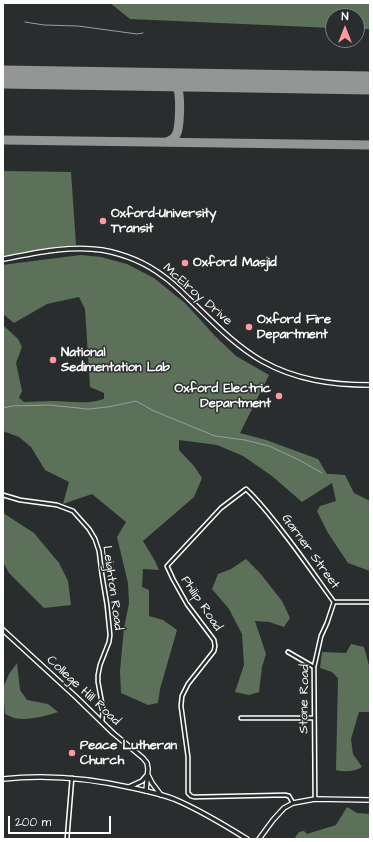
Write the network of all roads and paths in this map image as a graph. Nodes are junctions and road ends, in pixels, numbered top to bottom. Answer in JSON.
{"nodes":[{"id":1,"x":3,"y":259,"type":"edge"},
{"id":2,"x":370,"y":384,"type":"edge"},
{"id":3,"x":246,"y":489,"type":"joint"},
{"id":4,"x":3,"y":495,"type":"edge"},
{"id":5,"x":334,"y":602,"type":"junction"},
{"id":6,"x":370,"y":602,"type":"edge"},
{"id":7,"x":3,"y":630,"type":"edge"},
{"id":8,"x":288,"y":652,"type":"dead end"},
{"id":9,"x":314,"y":666,"type":"junction"},
{"id":10,"x":241,"y":718,"type":"dead end"},
{"id":11,"x":314,"y":718,"type":"junction"},
{"id":12,"x":102,"y":722,"type":"junction"},
{"id":13,"x":148,"y":774,"type":"junction"},
{"id":14,"x":72,"y":777,"type":"junction"},
{"id":15,"x":3,"y":779,"type":"edge"},
{"id":16,"x":129,"y":787,"type":"junction"},
{"id":17,"x":146,"y":790,"type":"junction"},
{"id":18,"x":161,"y":795,"type":"junction"},
{"id":19,"x":315,"y":799,"type":"junction"},
{"id":20,"x":370,"y":800,"type":"edge"},
{"id":21,"x":293,"y":803,"type":"junction"},
{"id":22,"x":67,"y":839,"type":"edge"},
{"id":23,"x":247,"y":839,"type":"edge"},
{"id":24,"x":259,"y":839,"type":"edge"}],
"edges":[{"from":1,"to":2,"type":"street","name":"McElroy Drive"},
{"from":3,"to":5,"type":"street","name":"Garner Street"},
{"from":3,"to":21,"type":"street","name":"Philip Road"},
{"from":4,"to":12,"type":"street","name":"Leighton Road"},
{"from":5,"to":6,"type":"street","name":"Garner Street"},
{"from":5,"to":9,"type":"street","name":"Stone Road"},
{"from":7,"to":12,"type":"street","name":"College Hill Road"},
{"from":8,"to":9,"type":"street"},
{"from":9,"to":11,"type":"street","name":"Stone Road"},
{"from":10,"to":11,"type":"street"},
{"from":11,"to":19,"type":"street","name":"Stone Road"},
{"from":12,"to":13,"type":"street","name":"College Hill Road"},
{"from":13,"to":16,"type":"street"},
{"from":13,"to":17,"type":"street","name":"College Hill Road"},
{"from":13,"to":18,"type":"street"},
{"from":14,"to":15,"type":"street"},
{"from":14,"to":16,"type":"street"},
{"from":14,"to":22,"type":"street"},
{"from":16,"to":17,"type":"street"},
{"from":17,"to":18,"type":"street"},
{"from":18,"to":23,"type":"street"},
{"from":19,"to":20,"type":"street"},
{"from":19,"to":21,"type":"street"},
{"from":21,"to":24,"type":"street"}]}
